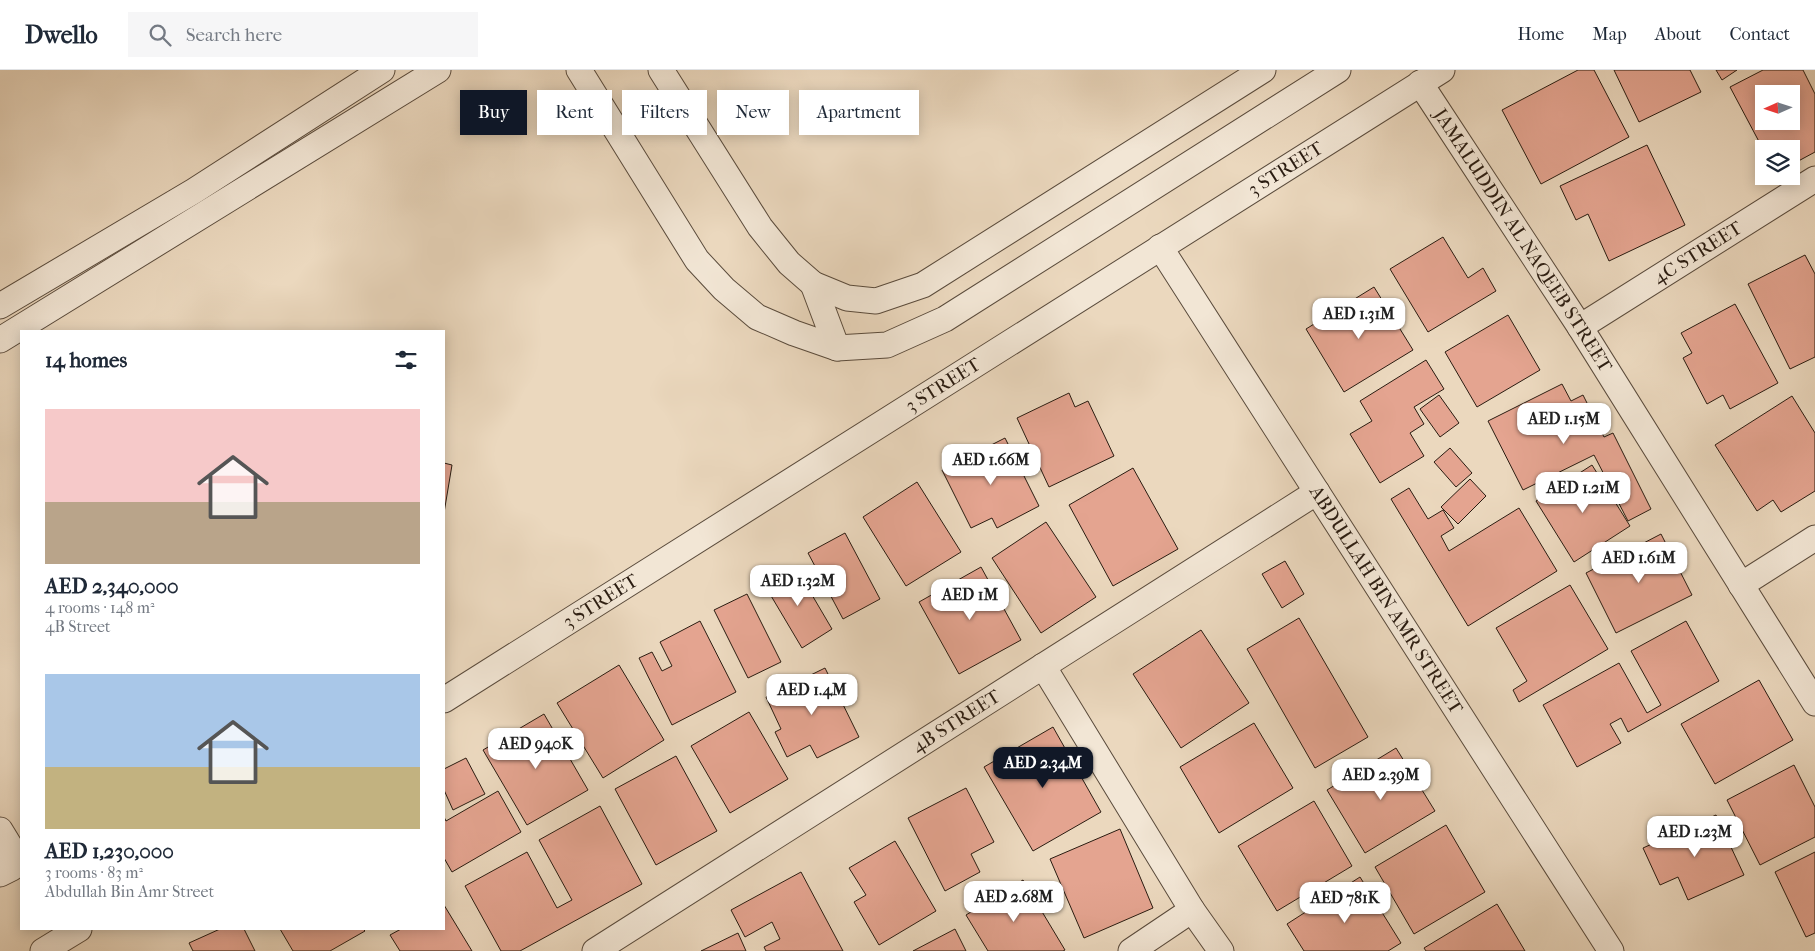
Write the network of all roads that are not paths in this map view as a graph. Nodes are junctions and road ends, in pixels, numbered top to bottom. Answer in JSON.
{"nodes":[{"id":1,"x":382,"y":70,"type":"edge"},
{"id":2,"x":438,"y":70,"type":"edge"},
{"id":3,"x":579,"y":70,"type":"edge"},
{"id":4,"x":662,"y":70,"type":"edge"},
{"id":5,"x":1262,"y":70,"type":"edge"},
{"id":6,"x":1338,"y":70,"type":"edge"},
{"id":7,"x":1442,"y":70,"type":"edge"},
{"id":8,"x":1420,"y":83,"type":"junction"},
{"id":9,"x":1815,"y":179,"type":"edge"},
{"id":10,"x":1160,"y":247,"type":"junction"},
{"id":11,"x":813,"y":284,"type":"junction"},
{"id":12,"x":0,"y":306,"type":"edge"},
{"id":13,"x":1580,"y":327,"type":"junction"},
{"id":14,"x":0,"y":340,"type":"edge"},
{"id":15,"x":837,"y":348,"type":"junction"},
{"id":16,"x":1317,"y":492,"type":"junction"},
{"id":17,"x":1815,"y":538,"type":"edge"},
{"id":18,"x":1741,"y":585,"type":"junction"},
{"id":19,"x":1043,"y":666,"type":"junction"},
{"id":20,"x":445,"y":699,"type":"edge"},
{"id":21,"x":1815,"y":703,"type":"edge"},
{"id":22,"x":0,"y":830,"type":"edge"},
{"id":23,"x":0,"y":874,"type":"edge"},
{"id":24,"x":1192,"y":910,"type":"junction"},
{"id":25,"x":77,"y":930,"type":"edge"},
{"id":26,"x":43,"y":951,"type":"edge"},
{"id":27,"x":595,"y":951,"type":"edge"},
{"id":28,"x":1131,"y":951,"type":"edge"},
{"id":29,"x":1221,"y":951,"type":"edge"},
{"id":30,"x":1611,"y":951,"type":"edge"}],
"edges":[{"from":1,"to":12,"type":"street"},
{"from":2,"to":14,"type":"street"},
{"from":3,"to":15,"type":"street"},
{"from":4,"to":11,"type":"street"},
{"from":5,"to":11,"type":"street"},
{"from":6,"to":15,"type":"street"},
{"from":7,"to":8,"type":"street","name":"3 STREET"},
{"from":8,"to":10,"type":"street","name":"3 STREET"},
{"from":8,"to":13,"type":"street","name":"JAMALUDDIN AL NAQEEB STREET"},
{"from":9,"to":13,"type":"street","name":"4C STREET"},
{"from":10,"to":16,"type":"street","name":"ABDULLAH BIN AMR STREET"},
{"from":10,"to":20,"type":"street","name":"3 STREET"},
{"from":11,"to":15,"type":"street"},
{"from":13,"to":18,"type":"street","name":"JAMALUDDIN AL NAQEEB STREET"},
{"from":16,"to":19,"type":"street","name":"4B STREET"},
{"from":16,"to":30,"type":"street","name":"ABDULLAH BIN AMR STREET"},
{"from":17,"to":18,"type":"street"},
{"from":18,"to":21,"type":"street","name":"JAMALUDDIN AL NAQEEB STREET"},
{"from":19,"to":24,"type":"street"},
{"from":19,"to":27,"type":"street","name":"4B STREET"},
{"from":22,"to":23,"type":"street"},
{"from":24,"to":28,"type":"street"},
{"from":24,"to":29,"type":"street"},
{"from":25,"to":26,"type":"street"}]}
